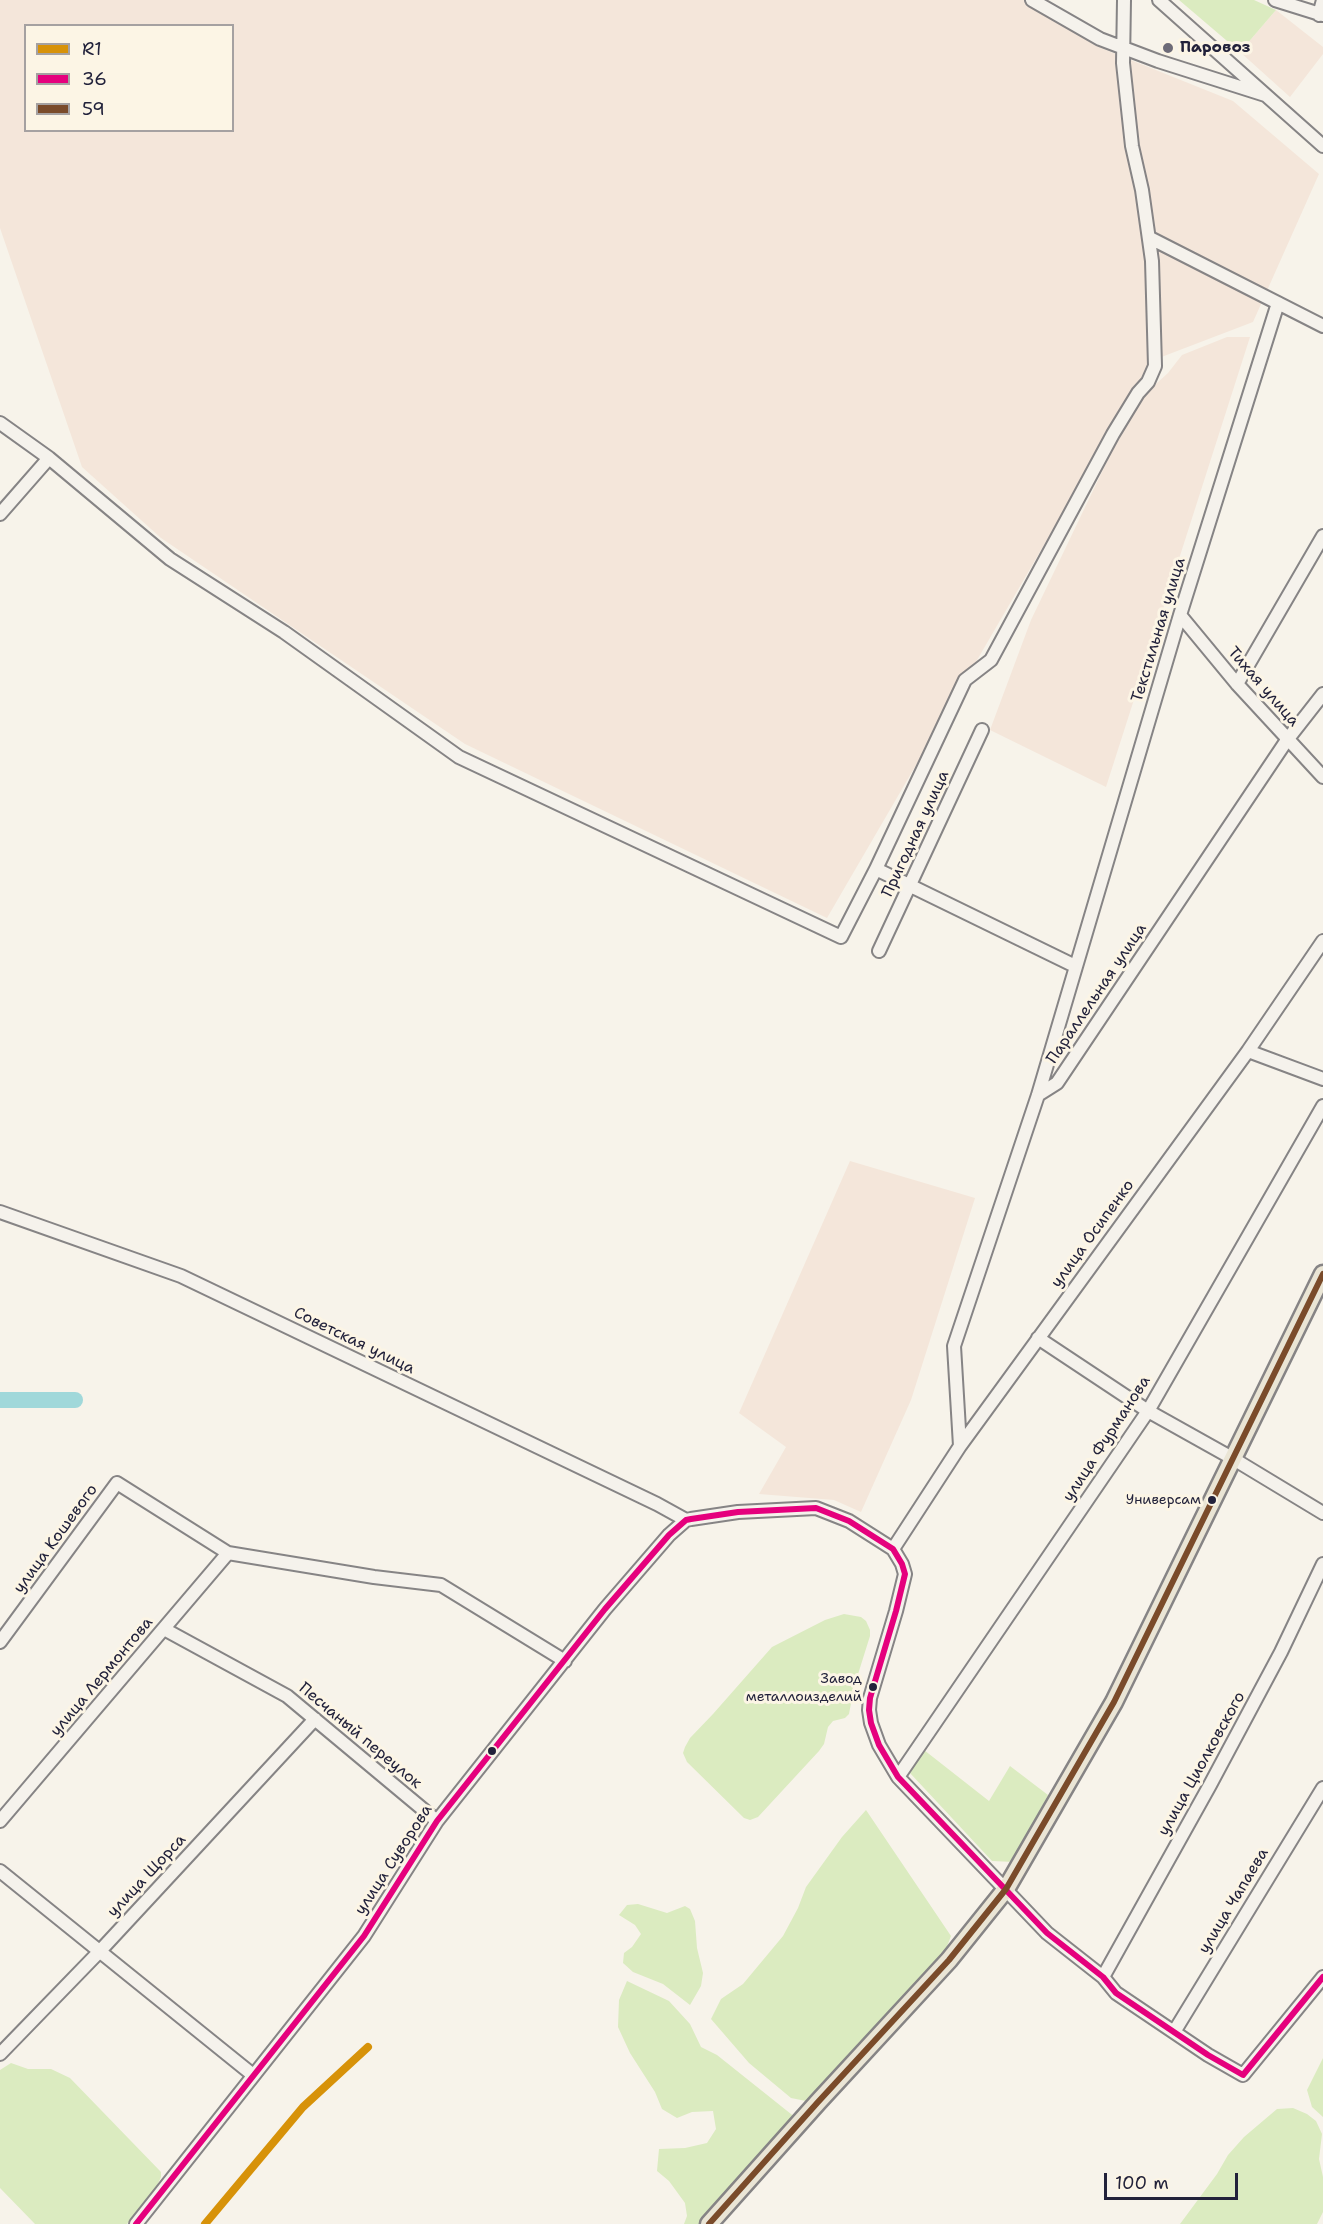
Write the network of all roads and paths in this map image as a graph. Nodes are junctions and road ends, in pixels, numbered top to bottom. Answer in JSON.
{"nodes":[{"id":1,"x":1032,"y":0,"type":"edge"},
{"id":2,"x":1124,"y":0,"type":"edge"},
{"id":3,"x":1159,"y":0,"type":"edge"},
{"id":4,"x":1275,"y":0,"type":"edge"},
{"id":5,"x":1323,"y":0,"type":"edge"},
{"id":6,"x":1321,"y":15,"type":"edge"},
{"id":7,"x":1122,"y":48,"type":"junction"},
{"id":8,"x":1265,"y":95,"type":"junction"},
{"id":9,"x":1323,"y":146,"type":"edge"},
{"id":10,"x":1150,"y":238,"type":"junction"},
{"id":11,"x":1278,"y":303,"type":"junction"},
{"id":12,"x":1323,"y":326,"type":"edge"},
{"id":13,"x":0,"y":423,"type":"edge"},
{"id":14,"x":49,"y":459,"type":"junction"},
{"id":15,"x":0,"y":514,"type":"edge"},
{"id":16,"x":1323,"y":536,"type":"edge"},
{"id":17,"x":1180,"y":615,"type":"junction"},
{"id":18,"x":1237,"y":684,"type":"junction"},
{"id":19,"x":1323,"y":693,"type":"edge"},
{"id":20,"x":982,"y":730,"type":"dead end"},
{"id":21,"x":1287,"y":740,"type":"junction"},
{"id":22,"x":1323,"y":777,"type":"edge"},
{"id":23,"x":876,"y":869,"type":"junction"},
{"id":24,"x":910,"y":887,"type":"junction"},
{"id":25,"x":1323,"y":940,"type":"edge"},
{"id":26,"x":879,"y":951,"type":"dead end"},
{"id":27,"x":1075,"y":966,"type":"junction"},
{"id":28,"x":1248,"y":1051,"type":"junction"},
{"id":29,"x":1323,"y":1079,"type":"edge"},
{"id":30,"x":1038,"y":1095,"type":"junction"},
{"id":31,"x":1323,"y":1106,"type":"edge"},
{"id":32,"x":0,"y":1212,"type":"edge"},
{"id":33,"x":1323,"y":1274,"type":"edge"},
{"id":34,"x":1038,"y":1338,"type":"junction"},
{"id":35,"x":1148,"y":1411,"type":"junction"},
{"id":36,"x":960,"y":1446,"type":"junction"},
{"id":37,"x":1232,"y":1458,"type":"junction"},
{"id":38,"x":1323,"y":1513,"type":"edge"},
{"id":39,"x":686,"y":1520,"type":"junction"},
{"id":40,"x":893,"y":1550,"type":"junction"},
{"id":41,"x":228,"y":1553,"type":"junction"},
{"id":42,"x":1323,"y":1564,"type":"edge"},
{"id":43,"x":164,"y":1629,"type":"junction"},
{"id":44,"x":0,"y":1642,"type":"edge"},
{"id":45,"x":565,"y":1661,"type":"junction"},
{"id":46,"x":315,"y":1719,"type":"junction"},
{"id":47,"x":898,"y":1777,"type":"junction"},
{"id":48,"x":1323,"y":1788,"type":"edge"},
{"id":49,"x":0,"y":1821,"type":"edge"},
{"id":50,"x":437,"y":1821,"type":"junction"},
{"id":51,"x":0,"y":1871,"type":"edge"},
{"id":52,"x":1006,"y":1889,"type":"junction"},
{"id":53,"x":99,"y":1952,"type":"junction"},
{"id":54,"x":1103,"y":1977,"type":"junction"},
{"id":55,"x":1323,"y":1977,"type":"edge"},
{"id":56,"x":1174,"y":2032,"type":"junction"},
{"id":57,"x":0,"y":2054,"type":"edge"},
{"id":58,"x":254,"y":2075,"type":"junction"},
{"id":59,"x":136,"y":2224,"type":"edge"},
{"id":60,"x":709,"y":2224,"type":"edge"}],
"edges":[{"from":1,"to":7,"type":"street"},
{"from":2,"to":7,"type":"street"},
{"from":3,"to":8,"type":"street"},
{"from":4,"to":6,"type":"street"},
{"from":5,"to":6,"type":"street"},
{"from":7,"to":8,"type":"street"},
{"from":7,"to":10,"type":"street"},
{"from":8,"to":9,"type":"street"},
{"from":10,"to":11,"type":"street"},
{"from":10,"to":23,"type":"street"},
{"from":11,"to":12,"type":"street"},
{"from":11,"to":17,"type":"street","name":"Текстильная улица"},
{"from":13,"to":14,"type":"street"},
{"from":14,"to":15,"type":"street"},
{"from":14,"to":23,"type":"street"},
{"from":16,"to":18,"type":"street"},
{"from":17,"to":18,"type":"street","name":"Тихая улица"},
{"from":17,"to":27,"type":"street","name":"Текстильная улица"},
{"from":18,"to":21,"type":"street","name":"Тихая улица"},
{"from":19,"to":21,"type":"street","name":"Параллельная улица"},
{"from":20,"to":24,"type":"street","name":"Пригодная улица"},
{"from":21,"to":22,"type":"street","name":"Тихая улица"},
{"from":21,"to":30,"type":"street","name":"Параллельная улица"},
{"from":23,"to":24,"type":"street"},
{"from":24,"to":26,"type":"street","name":"Пригодная улица"},
{"from":24,"to":27,"type":"street"},
{"from":25,"to":28,"type":"street","name":"улица Осипенко"},
{"from":27,"to":30,"type":"street","name":"Текстильная улица"},
{"from":28,"to":29,"type":"street"},
{"from":28,"to":34,"type":"street","name":"улица Осипенко"},
{"from":30,"to":36,"type":"street"},
{"from":31,"to":35,"type":"street","name":"улица Фурманова"},
{"from":32,"to":39,"type":"street","name":"Советская улица"},
{"from":33,"to":37,"type":"main road"},
{"from":34,"to":35,"type":"street"},
{"from":34,"to":36,"type":"street","name":"улица Осипенко"},
{"from":35,"to":37,"type":"street"},
{"from":35,"to":47,"type":"street","name":"улица Фурманова"},
{"from":36,"to":40,"type":"street","name":"улица Осипенко"},
{"from":37,"to":38,"type":"street"},
{"from":37,"to":52,"type":"main road"},
{"from":39,"to":40,"type":"street"},
{"from":39,"to":45,"type":"street","name":"улица Суворова"},
{"from":40,"to":47,"type":"street"},
{"from":41,"to":43,"type":"street","name":"улица Лермонтова"},
{"from":41,"to":44,"type":"street","name":"улица Кошевого"},
{"from":41,"to":45,"type":"street"},
{"from":42,"to":54,"type":"street","name":"улица Циолковского"},
{"from":43,"to":46,"type":"street","name":"Песчаный переулок"},
{"from":43,"to":49,"type":"street","name":"улица Лермонтова"},
{"from":45,"to":50,"type":"street","name":"улица Суворова"},
{"from":46,"to":50,"type":"street","name":"Песчаный переулок"},
{"from":46,"to":53,"type":"street","name":"улица Щорса"},
{"from":47,"to":52,"type":"street"},
{"from":48,"to":56,"type":"street","name":"улица Чапаева"},
{"from":50,"to":58,"type":"street","name":"улица Суворова"},
{"from":51,"to":53,"type":"street"},
{"from":52,"to":54,"type":"street"},
{"from":52,"to":60,"type":"main road"},
{"from":53,"to":57,"type":"street","name":"улица Щорса"},
{"from":53,"to":58,"type":"street"},
{"from":54,"to":56,"type":"street"},
{"from":55,"to":56,"type":"street"},
{"from":58,"to":59,"type":"street","name":"улица Суворова"}]}
